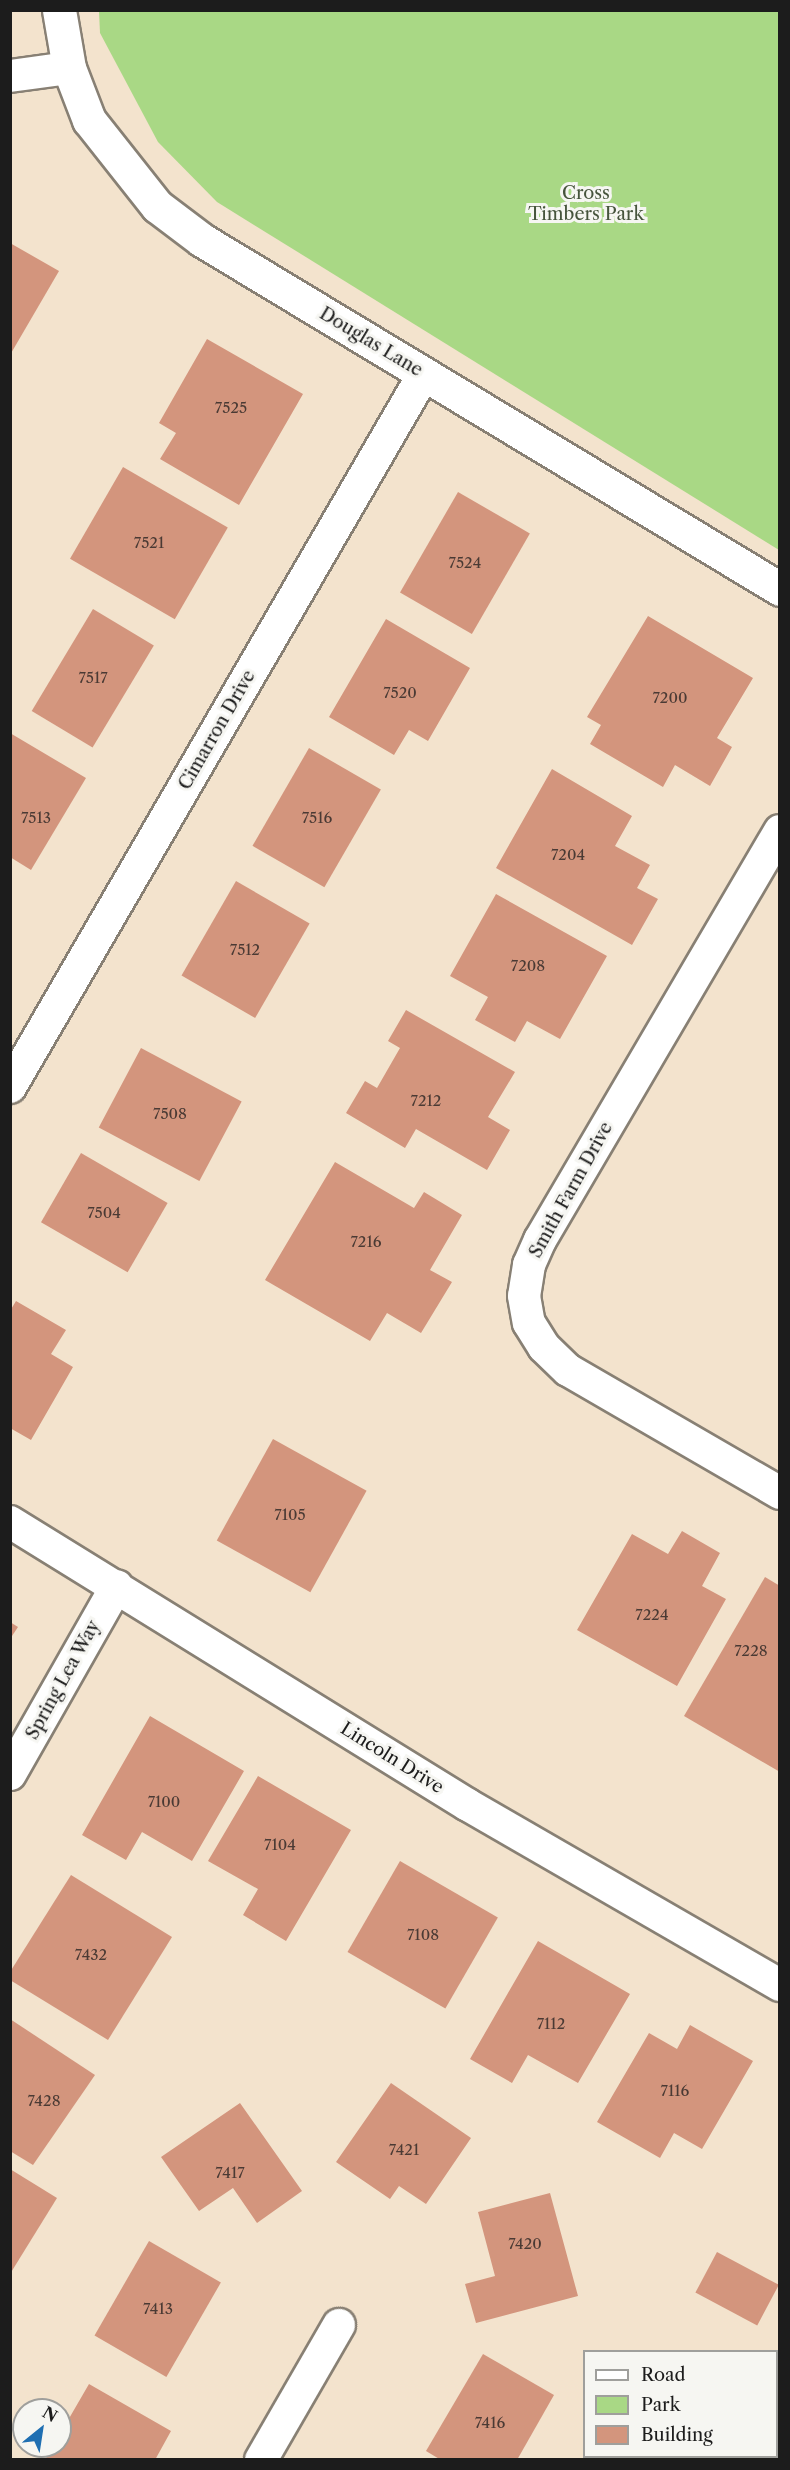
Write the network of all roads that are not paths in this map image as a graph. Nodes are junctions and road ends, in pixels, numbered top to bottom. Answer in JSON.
{"nodes":[{"id":1,"x":59,"y":10,"type":"edge"},
{"id":2,"x":69,"y":68,"type":"junction"},
{"id":3,"x":10,"y":75,"type":"edge"},
{"id":4,"x":424,"y":374,"type":"junction"},
{"id":5,"x":780,"y":589,"type":"edge"},
{"id":6,"x":780,"y":831,"type":"edge"},
{"id":7,"x":10,"y":1087,"type":"edge"},
{"id":8,"x":780,"y":1493,"type":"edge"},
{"id":9,"x":10,"y":1522,"type":"edge"},
{"id":10,"x":117,"y":1586,"type":"junction"},
{"id":11,"x":10,"y":1773,"type":"edge"},
{"id":12,"x":780,"y":1985,"type":"edge"},
{"id":13,"x":339,"y":2325,"type":"dead end"},
{"id":14,"x":261,"y":2460,"type":"edge"}],
"edges":[{"from":1,"to":2,"type":"street","name":"Douglas Lane"},
{"from":2,"to":3,"type":"street"},
{"from":2,"to":4,"type":"street","name":"Douglas Lane"},
{"from":4,"to":5,"type":"street","name":"Douglas Lane"},
{"from":4,"to":7,"type":"street","name":"Cimarron Drive"},
{"from":6,"to":8,"type":"street","name":"Smith Farm Drive"},
{"from":9,"to":10,"type":"street","name":"Lincoln Drive"},
{"from":10,"to":11,"type":"street","name":"Spring Lea Way"},
{"from":10,"to":12,"type":"street","name":"Lincoln Drive"},
{"from":13,"to":14,"type":"street"}]}
